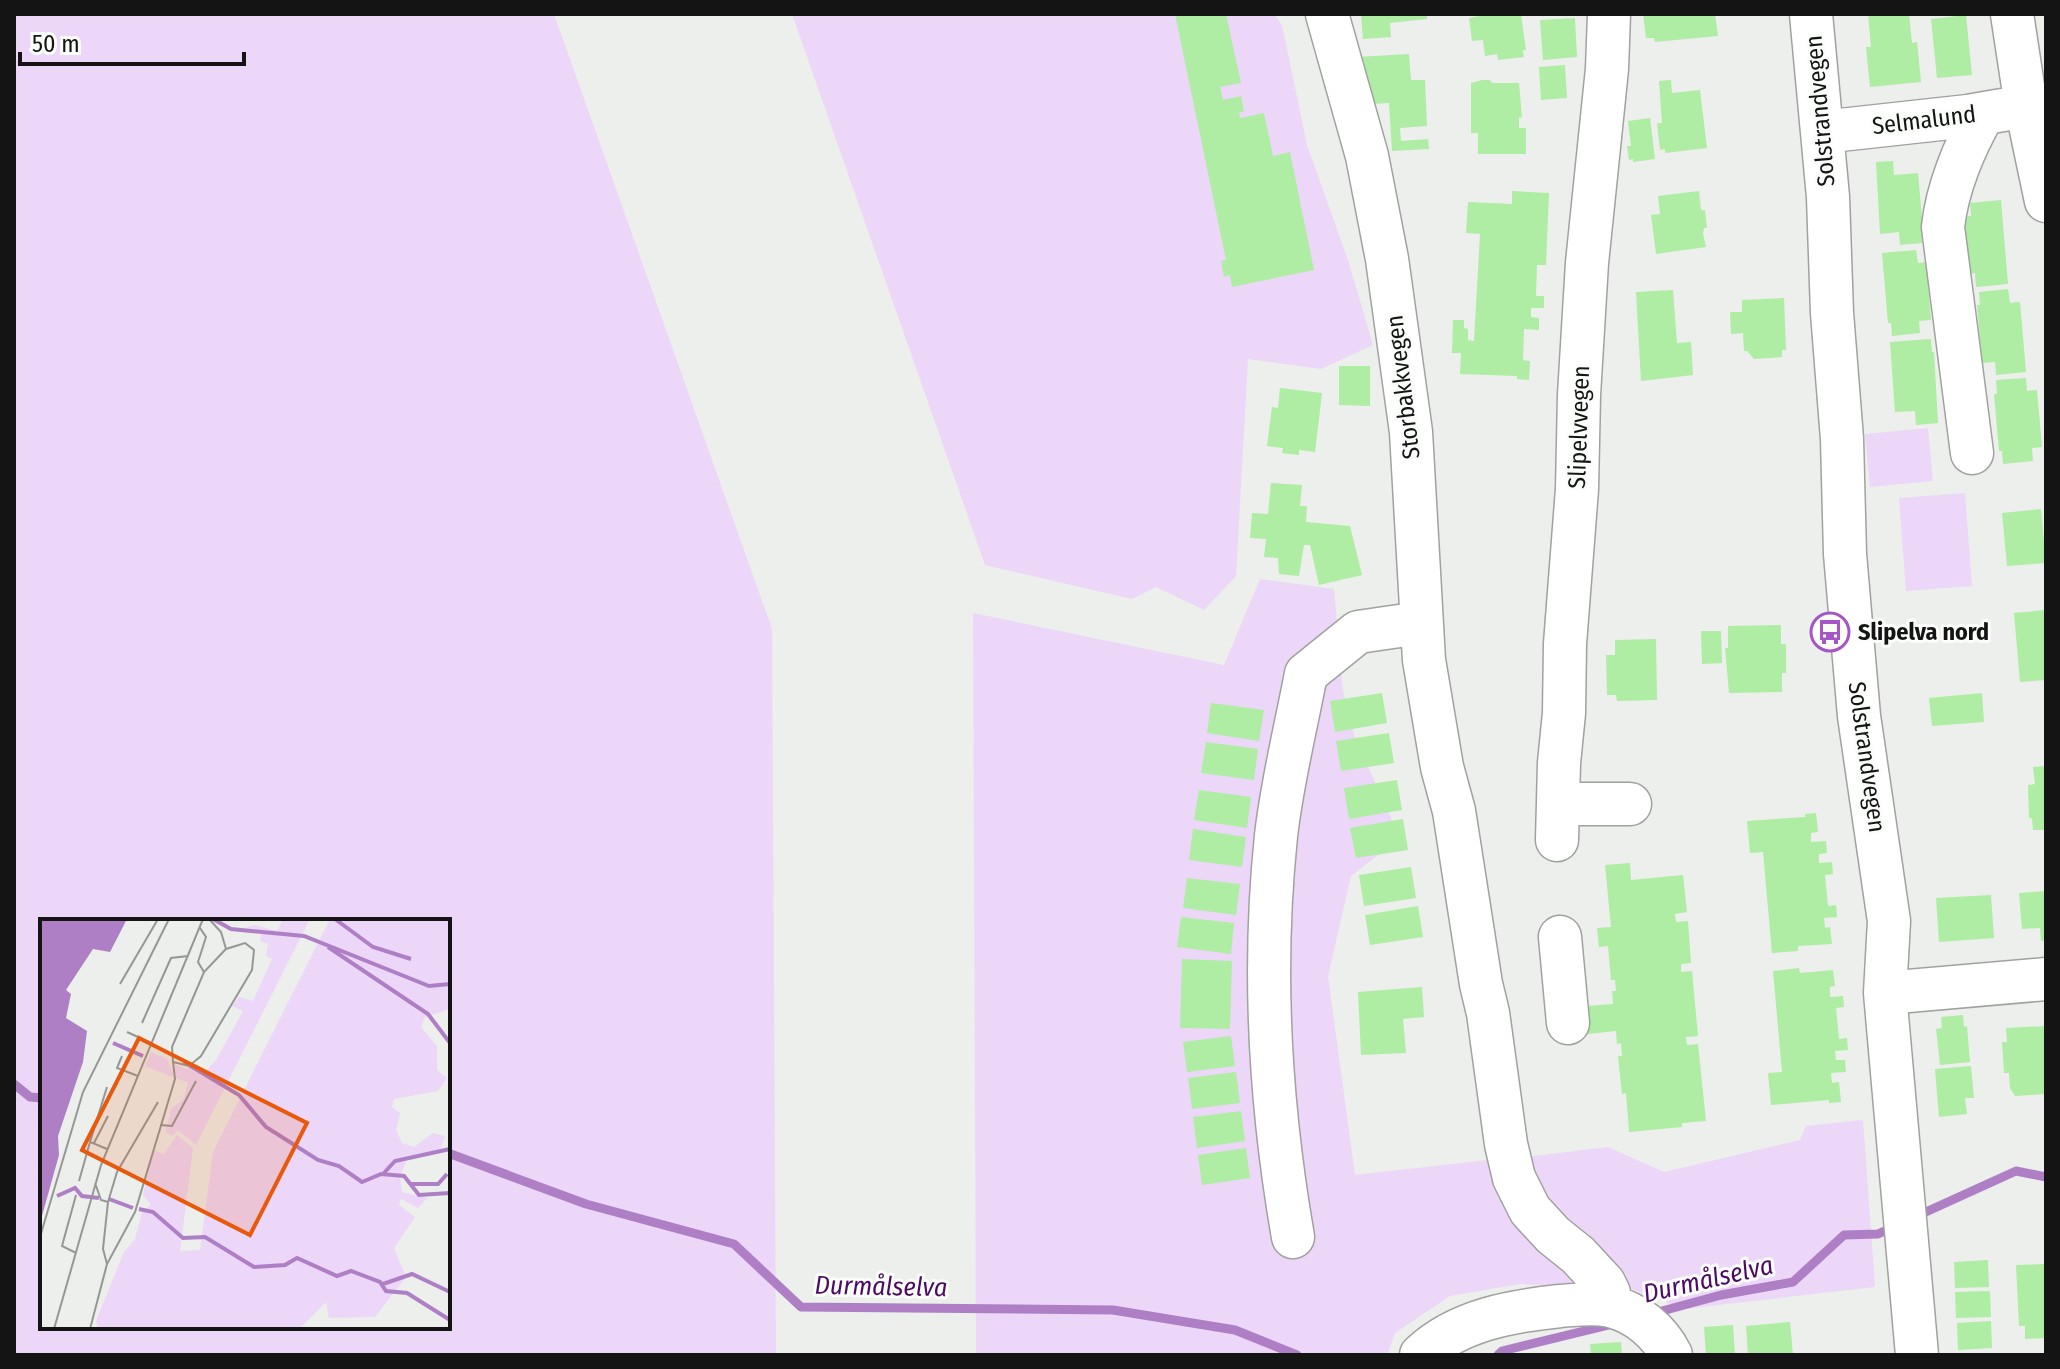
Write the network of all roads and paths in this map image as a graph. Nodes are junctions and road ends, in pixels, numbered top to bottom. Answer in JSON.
{"nodes":[{"id":1,"x":1327,"y":14,"type":"edge"},
{"id":2,"x":1609,"y":14,"type":"edge"},
{"id":3,"x":1811,"y":14,"type":"edge"},
{"id":4,"x":2012,"y":14,"type":"edge"},
{"id":5,"x":2026,"y":106,"type":"junction"},
{"id":6,"x":1984,"y":113,"type":"junction"},
{"id":7,"x":1822,"y":132,"type":"junction"},
{"id":8,"x":2046,"y":201,"type":"edge"},
{"id":9,"x":1972,"y":453,"type":"dead end"},
{"id":10,"x":1420,"y":623,"type":"junction"},
{"id":11,"x":1630,"y":804,"type":"dead end"},
{"id":12,"x":1560,"y":937,"type":"dead end"},
{"id":13,"x":2046,"y":979,"type":"edge"},
{"id":14,"x":1885,"y":993,"type":"junction"},
{"id":15,"x":1568,"y":1023,"type":"dead end"},
{"id":16,"x":1293,"y":1237,"type":"dead end"},
{"id":17,"x":1608,"y":1305,"type":"junction"},
{"id":18,"x":1421,"y":1355,"type":"edge"},
{"id":19,"x":1671,"y":1355,"type":"edge"},
{"id":20,"x":1917,"y":1355,"type":"edge"}],
"edges":[{"from":1,"to":10,"type":"street","name":"Storbakkvegen"},
{"from":2,"to":11,"type":"street","name":"Slipelvvegen"},
{"from":3,"to":7,"type":"street","name":"Solstrandvegen"},
{"from":4,"to":5,"type":"street"},
{"from":5,"to":6,"type":"street","name":"Selmalund"},
{"from":5,"to":8,"type":"street"},
{"from":6,"to":7,"type":"street","name":"Selmalund"},
{"from":6,"to":9,"type":"street"},
{"from":7,"to":14,"type":"street","name":"Solstrandvegen"},
{"from":10,"to":16,"type":"street"},
{"from":10,"to":17,"type":"street","name":"Storbakkvegen"},
{"from":12,"to":15,"type":"street"},
{"from":13,"to":14,"type":"street"},
{"from":14,"to":20,"type":"street","name":"Solstrandvegen"},
{"from":17,"to":18,"type":"street"},
{"from":17,"to":19,"type":"street"}]}
